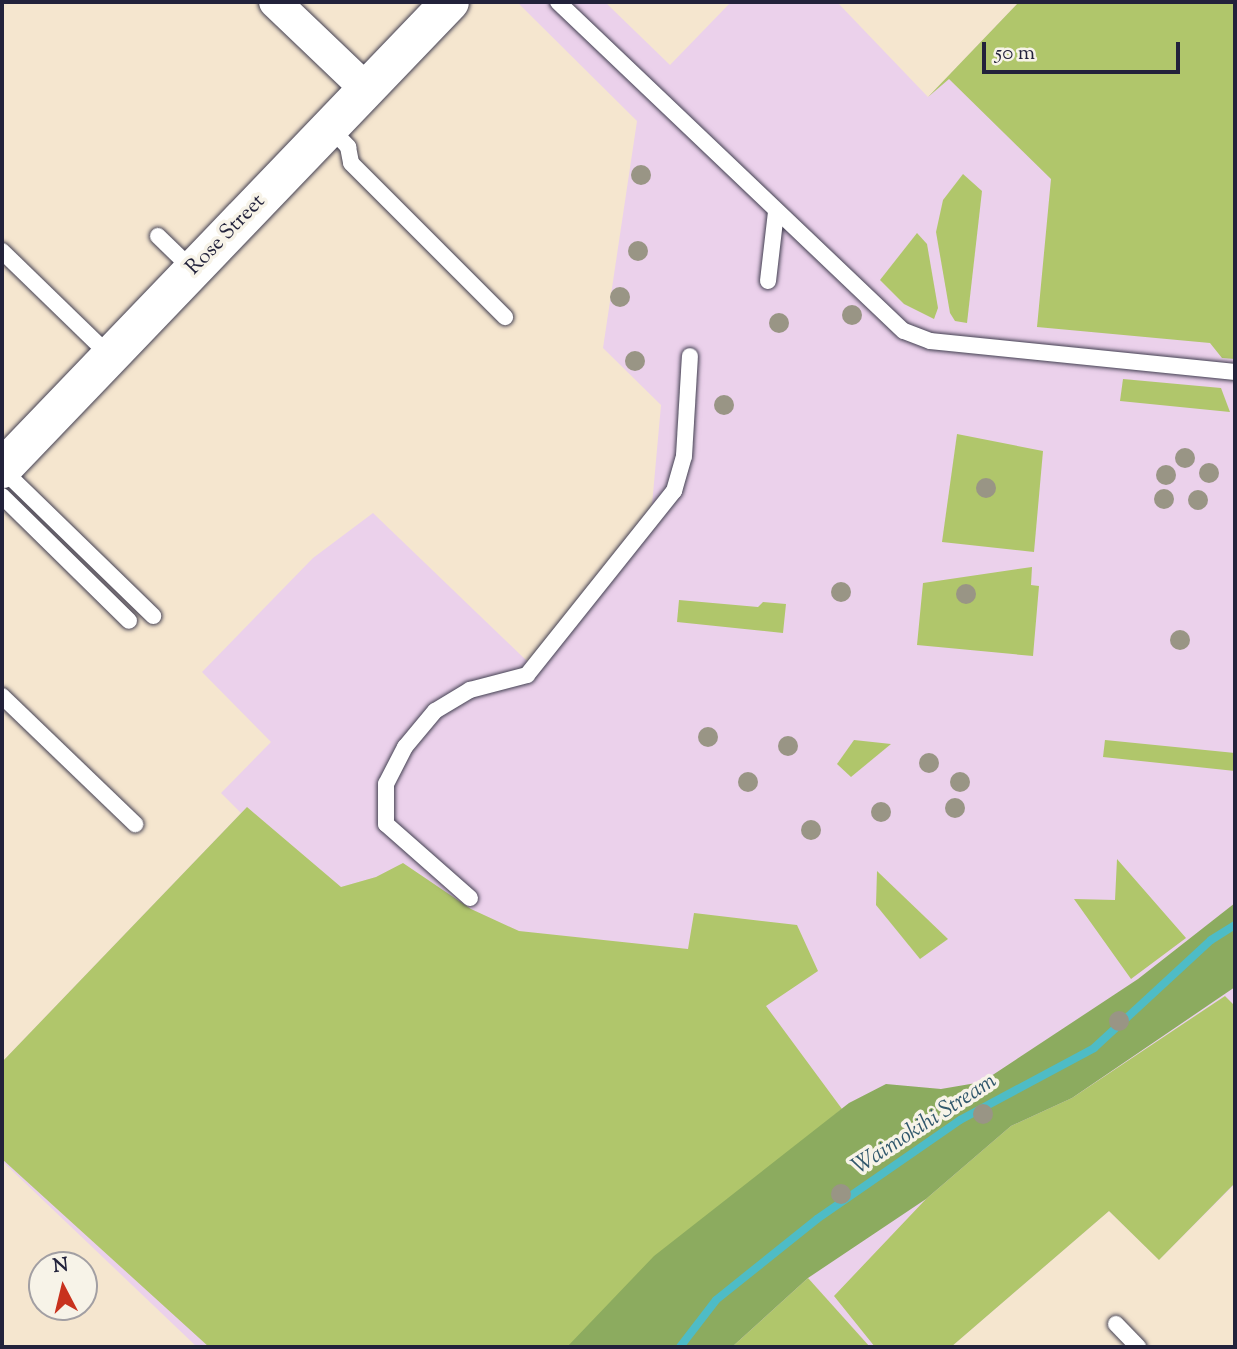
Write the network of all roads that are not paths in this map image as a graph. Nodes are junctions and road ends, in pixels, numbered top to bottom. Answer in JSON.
{"nodes":[{"id":1,"x":275,"y":2,"type":"edge"},
{"id":2,"x":450,"y":2,"type":"edge"},
{"id":3,"x":558,"y":2,"type":"edge"},
{"id":4,"x":366,"y":89,"type":"junction"},
{"id":5,"x":329,"y":127,"type":"junction"},
{"id":6,"x":776,"y":212,"type":"junction"},
{"id":7,"x":158,"y":236,"type":"dead end"},
{"id":8,"x":2,"y":251,"type":"edge"},
{"id":9,"x":193,"y":270,"type":"junction"},
{"id":10,"x":768,"y":281,"type":"dead end"},
{"id":11,"x":505,"y":317,"type":"dead end"},
{"id":12,"x":110,"y":356,"type":"junction"},
{"id":13,"x":690,"y":356,"type":"dead end"},
{"id":14,"x":1235,"y":372,"type":"edge"},
{"id":15,"x":2,"y":469,"type":"edge"},
{"id":16,"x":2,"y":496,"type":"edge"},
{"id":17,"x":152,"y":615,"type":"dead end"},
{"id":18,"x":129,"y":621,"type":"dead end"},
{"id":19,"x":2,"y":696,"type":"edge"},
{"id":20,"x":135,"y":824,"type":"dead end"},
{"id":21,"x":470,"y":898,"type":"dead end"},
{"id":22,"x":1116,"y":1324,"type":"dead end"},
{"id":23,"x":1138,"y":1347,"type":"edge"}],
"edges":[{"from":1,"to":4,"type":"street"},
{"from":2,"to":4,"type":"street","name":"Rose Street"},
{"from":3,"to":6,"type":"lane"},
{"from":4,"to":5,"type":"street","name":"Rose Street"},
{"from":5,"to":9,"type":"street","name":"Rose Street"},
{"from":5,"to":11,"type":"lane"},
{"from":6,"to":10,"type":"lane"},
{"from":6,"to":14,"type":"lane"},
{"from":7,"to":9,"type":"lane"},
{"from":8,"to":12,"type":"lane"},
{"from":9,"to":12,"type":"street","name":"Rose Street"},
{"from":12,"to":15,"type":"street","name":"Rose Street"},
{"from":13,"to":21,"type":"lane"},
{"from":15,"to":17,"type":"lane"},
{"from":16,"to":18,"type":"lane"},
{"from":19,"to":20,"type":"lane"},
{"from":22,"to":23,"type":"lane"}]}
